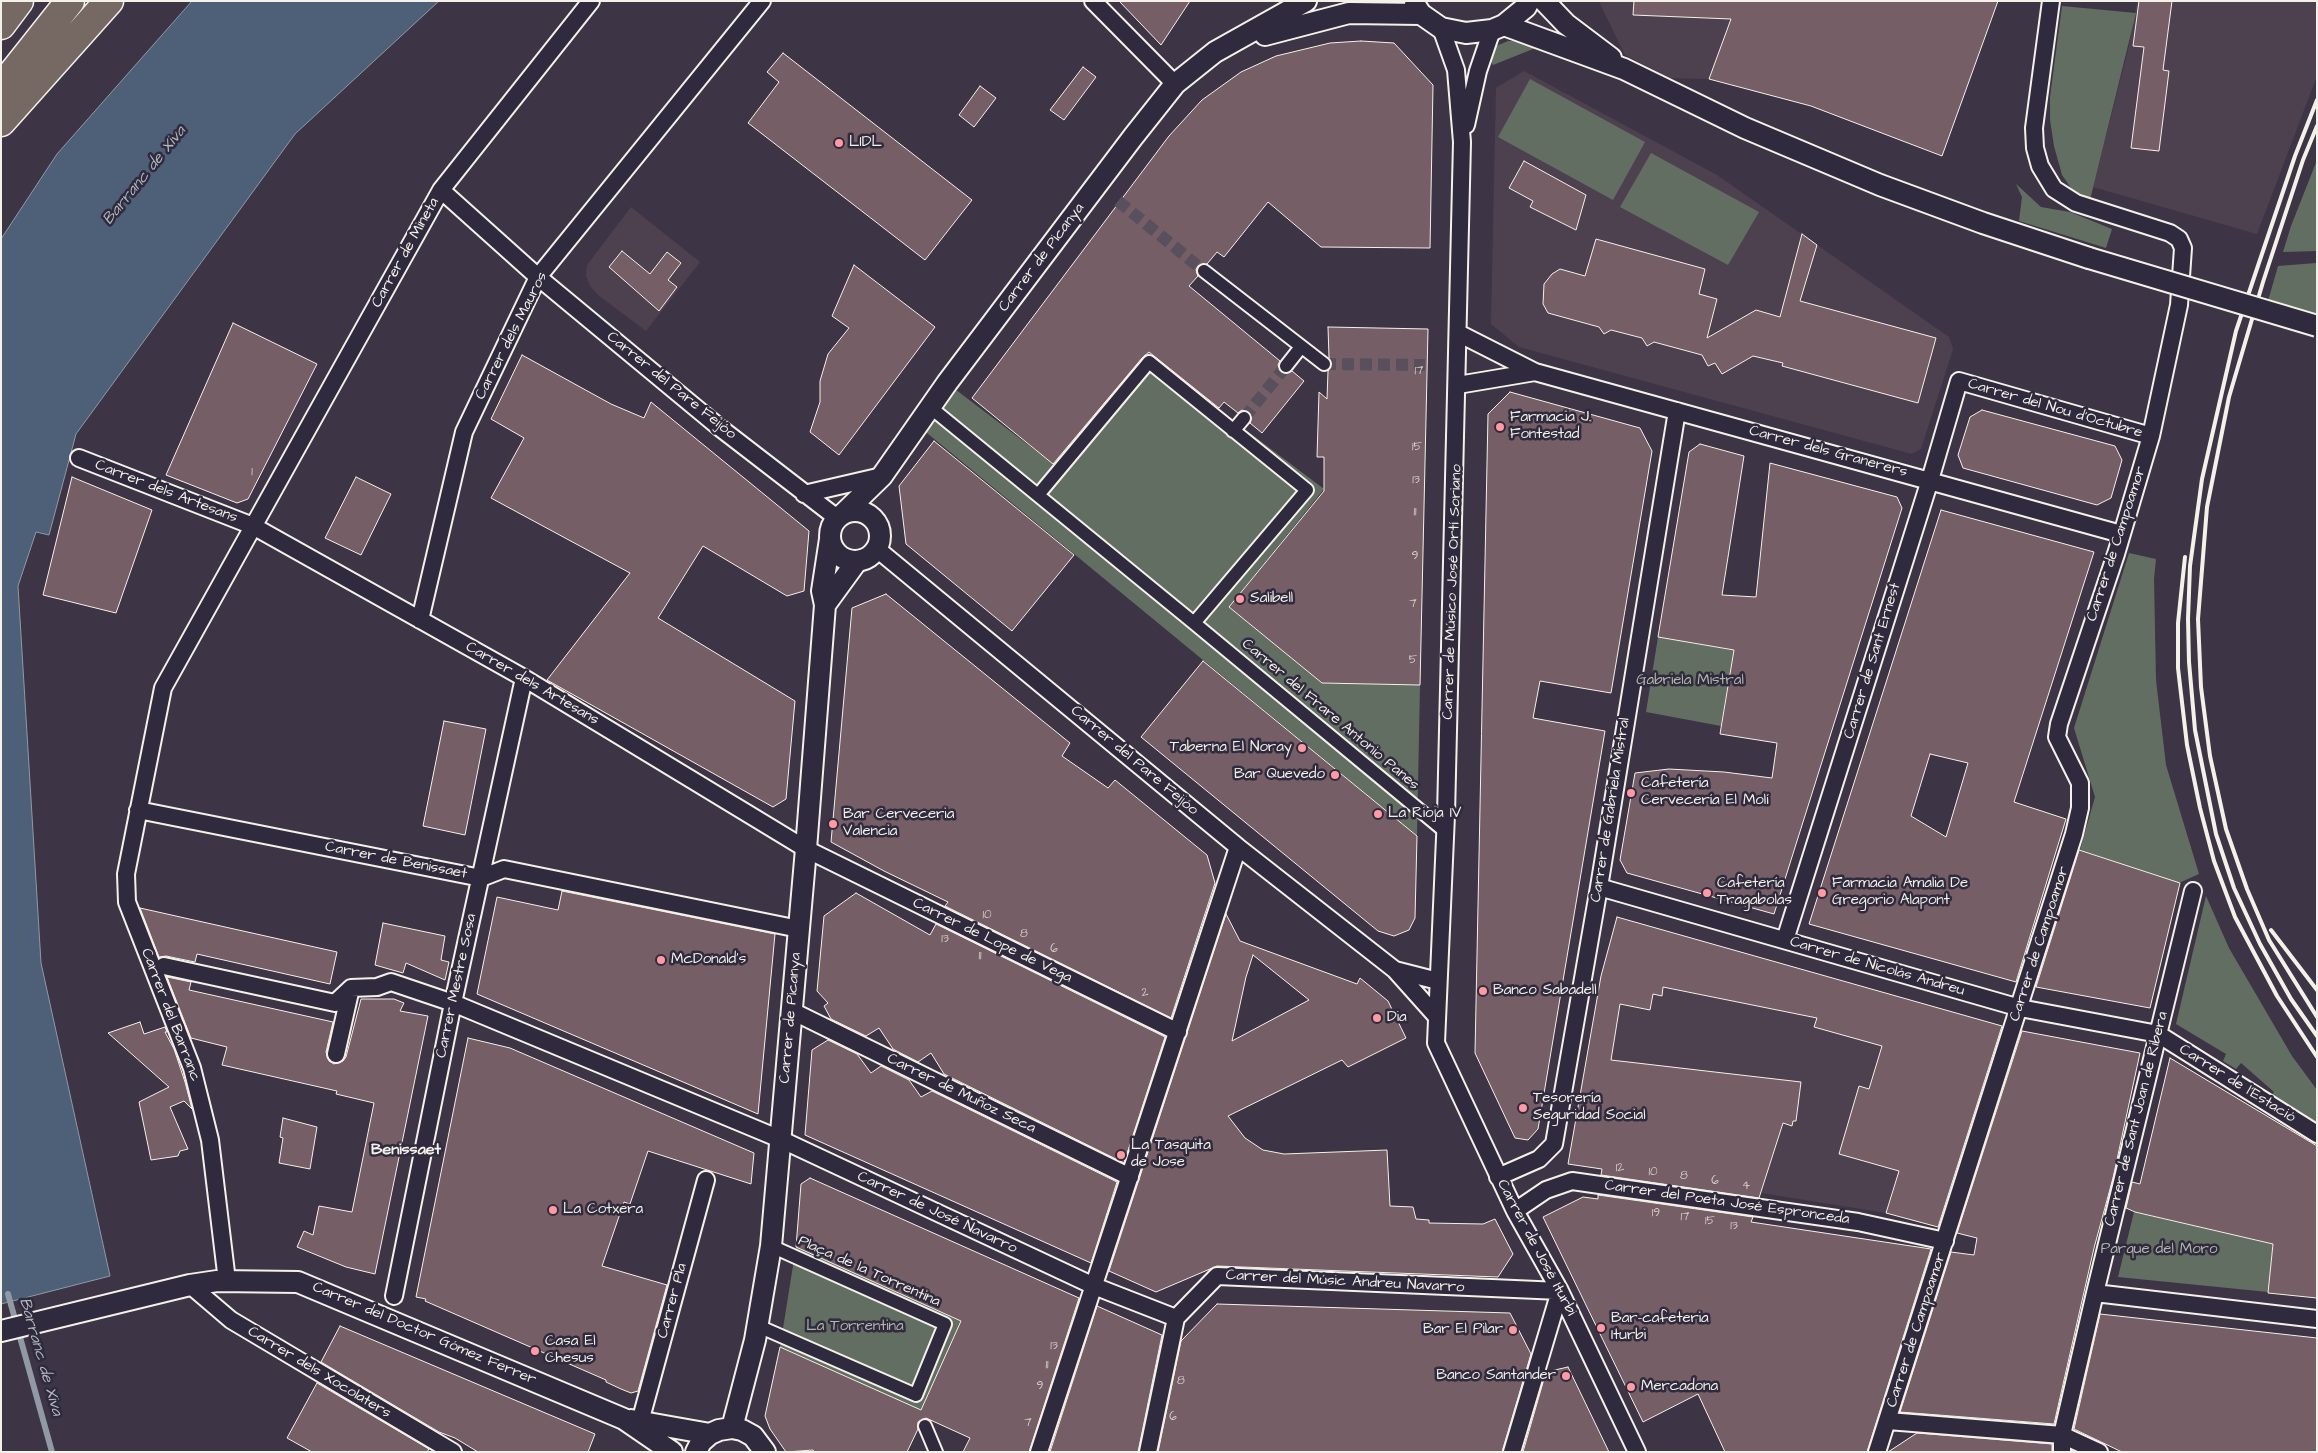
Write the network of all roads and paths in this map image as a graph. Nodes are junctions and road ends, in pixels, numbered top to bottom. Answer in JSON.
{"nodes":[{"id":1,"x":19,"y":1,"type":"edge"},
{"id":2,"x":70,"y":1,"type":"edge"},
{"id":3,"x":109,"y":1,"type":"edge"},
{"id":4,"x":591,"y":1,"type":"edge"},
{"id":5,"x":762,"y":1,"type":"edge"},
{"id":6,"x":1093,"y":1,"type":"edge"},
{"id":7,"x":1306,"y":1,"type":"edge"},
{"id":8,"x":1529,"y":1,"type":"edge"},
{"id":9,"x":1544,"y":1,"type":"edge"},
{"id":10,"x":2051,"y":1,"type":"edge"},
{"id":11,"x":1417,"y":8,"type":"edge"},
{"id":12,"x":1,"y":25,"type":"edge"},
{"id":13,"x":1498,"y":27,"type":"junction"},
{"id":14,"x":1441,"y":28,"type":"junction"},
{"id":15,"x":1215,"y":52,"type":"junction"},
{"id":16,"x":1624,"y":68,"type":"junction"},
{"id":17,"x":1175,"y":84,"type":"junction"},
{"id":18,"x":1,"y":88,"type":"edge"},
{"id":19,"x":1,"y":122,"type":"edge"},
{"id":20,"x":1462,"y":142,"type":"junction"},
{"id":21,"x":441,"y":190,"type":"junction"},
{"id":22,"x":1204,"y":271,"type":"tunnel mouth"},
{"id":23,"x":538,"y":278,"type":"junction"},
{"id":24,"x":2317,"y":326,"type":"edge"},
{"id":25,"x":1458,"y":333,"type":"junction"},
{"id":26,"x":1301,"y":347,"type":"junction"},
{"id":27,"x":1324,"y":364,"type":"tunnel mouth"},
{"id":28,"x":1286,"y":366,"type":"tunnel mouth"},
{"id":29,"x":1534,"y":372,"type":"junction"},
{"id":30,"x":1959,"y":381,"type":"joint"},
{"id":31,"x":1458,"y":385,"type":"junction"},
{"id":32,"x":930,"y":408,"type":"junction"},
{"id":33,"x":1677,"y":411,"type":"junction"},
{"id":34,"x":1244,"y":418,"type":"tunnel mouth"},
{"id":35,"x":1233,"y":431,"type":"junction"},
{"id":36,"x":2151,"y":436,"type":"junction"},
{"id":37,"x":79,"y":458,"type":"dead end"},
{"id":38,"x":882,"y":476,"type":"junction"},
{"id":39,"x":1930,"y":480,"type":"junction"},
{"id":40,"x":804,"y":494,"type":"junction"},
{"id":41,"x":1038,"y":495,"type":"junction"},
{"id":42,"x":840,"y":516,"type":"junction"},
{"id":43,"x":873,"y":519,"type":"junction"},
{"id":44,"x":253,"y":526,"type":"junction"},
{"id":45,"x":2121,"y":534,"type":"junction"},
{"id":46,"x":830,"y":539,"type":"junction"},
{"id":47,"x":877,"y":549,"type":"junction"},
{"id":48,"x":857,"y":561,"type":"junction"},
{"id":49,"x":825,"y":605,"type":"junction"},
{"id":50,"x":420,"y":620,"type":"junction"},
{"id":51,"x":1194,"y":623,"type":"junction"},
{"id":52,"x":524,"y":678,"type":"junction"},
{"id":53,"x":138,"y":810,"type":"junction"},
{"id":54,"x":1446,"y":832,"type":"junction"},
{"id":55,"x":1238,"y":847,"type":"junction"},
{"id":56,"x":806,"y":849,"type":"junction"},
{"id":57,"x":481,"y":878,"type":"junction"},
{"id":58,"x":1599,"y":887,"type":"junction"},
{"id":59,"x":2193,"y":891,"type":"dead end"},
{"id":60,"x":799,"y":929,"type":"junction"},
{"id":61,"x":1785,"y":940,"type":"junction"},
{"id":62,"x":164,"y":966,"type":"dead end"},
{"id":63,"x":1395,"y":970,"type":"junction"},
{"id":64,"x":1438,"y":981,"type":"junction"},
{"id":65,"x":351,"y":988,"type":"junction"},
{"id":66,"x":454,"y":1003,"type":"junction"},
{"id":67,"x":2020,"y":1008,"type":"junction"},
{"id":68,"x":792,"y":1011,"type":"junction"},
{"id":69,"x":1437,"y":1017,"type":"junction"},
{"id":70,"x":1178,"y":1032,"type":"junction"},
{"id":71,"x":2158,"y":1034,"type":"junction"},
{"id":72,"x":1436,"y":1043,"type":"joint"},
{"id":73,"x":336,"y":1054,"type":"dead end"},
{"id":74,"x":2317,"y":1134,"type":"edge"},
{"id":75,"x":780,"y":1139,"type":"junction"},
{"id":76,"x":1130,"y":1177,"type":"junction"},
{"id":77,"x":1498,"y":1177,"type":"junction"},
{"id":78,"x":706,"y":1180,"type":"dead end"},
{"id":79,"x":1515,"y":1211,"type":"junction"},
{"id":80,"x":1945,"y":1241,"type":"junction"},
{"id":81,"x":771,"y":1246,"type":"junction"},
{"id":82,"x":222,"y":1281,"type":"junction"},
{"id":83,"x":187,"y":1286,"type":"junction"},
{"id":84,"x":1094,"y":1286,"type":"junction"},
{"id":85,"x":1560,"y":1291,"type":"junction"},
{"id":86,"x":2095,"y":1293,"type":"junction"},
{"id":87,"x":394,"y":1296,"type":"dead end"},
{"id":88,"x":1176,"y":1318,"type":"junction"},
{"id":89,"x":2317,"y":1318,"type":"edge"},
{"id":90,"x":758,"y":1326,"type":"junction"},
{"id":91,"x":1,"y":1331,"type":"edge"},
{"id":92,"x":632,"y":1420,"type":"junction"},
{"id":93,"x":1888,"y":1421,"type":"junction"},
{"id":94,"x":925,"y":1426,"type":"dead end"},
{"id":95,"x":732,"y":1428,"type":"junction"},
{"id":96,"x":710,"y":1434,"type":"junction"},
{"id":97,"x":2062,"y":1435,"type":"junction"},
{"id":98,"x":453,"y":1452,"type":"edge"},
{"id":99,"x":672,"y":1452,"type":"edge"},
{"id":100,"x":696,"y":1452,"type":"edge"},
{"id":101,"x":765,"y":1452,"type":"edge"},
{"id":102,"x":936,"y":1452,"type":"edge"},
{"id":103,"x":1039,"y":1452,"type":"edge"},
{"id":104,"x":1148,"y":1452,"type":"edge"},
{"id":105,"x":1512,"y":1452,"type":"edge"},
{"id":106,"x":1637,"y":1452,"type":"edge"},
{"id":107,"x":1877,"y":1452,"type":"edge"},
{"id":108,"x":2062,"y":1452,"type":"edge"},
{"id":109,"x":2098,"y":1452,"type":"edge"}],
"edges":[{"from":1,"to":12,"type":"highway"},
{"from":2,"to":18,"type":"highway"},
{"from":3,"to":19,"type":"highway"},
{"from":4,"to":21,"type":"street","name":"Carrer de Mineta"},
{"from":5,"to":23,"type":"street","name":"Carrer dels Mauros"},
{"from":6,"to":17,"type":"street"},
{"from":7,"to":15,"type":"street","name":"Carrer de Picanya"},
{"from":8,"to":13,"type":"street"},
{"from":9,"to":16,"type":"street"},
{"from":10,"to":36,"type":"street","name":"Carrer de Campoamor"},
{"from":11,"to":14,"type":"street"},
{"from":11,"to":15,"type":"street","name":"Carrer de Picanya"},
{"from":13,"to":14,"type":"street"},
{"from":13,"to":16,"type":"street"},
{"from":13,"to":20,"type":"street","name":"Carrer de Músico José Ortí Soriano"},
{"from":14,"to":20,"type":"street","name":"Carrer de Músico José Ortí Soriano"},
{"from":15,"to":17,"type":"street","name":"Carrer de Picanya"},
{"from":16,"to":24,"type":"street","bridge":true},
{"from":17,"to":32,"type":"street","name":"Carrer de Picanya"},
{"from":20,"to":25,"type":"street","name":"Carrer de Músico José Ortí Soriano"},
{"from":21,"to":23,"type":"street","name":"Carrer del Pare Feijóo"},
{"from":21,"to":44,"type":"street","name":"Carrer de Mineta"},
{"from":22,"to":26,"type":"street"},
{"from":23,"to":40,"type":"street","name":"Carrer del Pare Feijóo"},
{"from":23,"to":50,"type":"street","name":"Carrer dels Mauros"},
{"from":25,"to":29,"type":"street","name":"Carrer dels Granerers"},
{"from":25,"to":31,"type":"street","name":"Carrer de Músico José Ortí Soriano"},
{"from":26,"to":27,"type":"street"},
{"from":26,"to":28,"type":"street"},
{"from":29,"to":31,"type":"street","name":"Carrer dels Granerers"},
{"from":29,"to":33,"type":"street","name":"Carrer dels Granerers"},
{"from":30,"to":36,"type":"street","name":"Carrer del Nou d'Octubre"},
{"from":30,"to":39,"type":"street","name":"Carrer de Sant Ernest"},
{"from":31,"to":54,"type":"street","name":"Carrer de Músico José Ortí Soriano"},
{"from":32,"to":38,"type":"street","name":"Carrer de Picanya"},
{"from":32,"to":41,"type":"street","name":"Carrer del Frare Antonio Panes"},
{"from":33,"to":39,"type":"street","name":"Carrer dels Granerers"},
{"from":33,"to":58,"type":"street","name":"Carrer de Gabriela Mistral"},
{"from":34,"to":35,"type":"street"},
{"from":35,"to":41,"type":"street"},
{"from":35,"to":51,"type":"street"},
{"from":36,"to":45,"type":"street","name":"Carrer de Campoamor"},
{"from":37,"to":44,"type":"street","name":"Carrer dels Artesans"},
{"from":38,"to":40,"type":"street"},
{"from":38,"to":42,"type":"street","name":"Carrer de Picanya"},
{"from":38,"to":43,"type":"street","name":"Carrer de Picanya"},
{"from":39,"to":45,"type":"street","name":"Carrer dels Granerers"},
{"from":39,"to":61,"type":"street","name":"Carrer de Sant Ernest"},
{"from":40,"to":42,"type":"street","name":"Carrer del Pare Feijóo"},
{"from":41,"to":51,"type":"street","name":"Carrer del Frare Antonio Panes"},
{"from":42,"to":43,"type":"street"},
{"from":42,"to":46,"type":"street"},
{"from":43,"to":47,"type":"street"},
{"from":44,"to":50,"type":"street","name":"Carrer dels Artesans"},
{"from":44,"to":53,"type":"street","name":"Carrer dels Artesans"},
{"from":45,"to":67,"type":"street","name":"Carrer de Campoamor"},
{"from":46,"to":48,"type":"street"},
{"from":46,"to":49,"type":"street","name":"Carrer de Picanya"},
{"from":47,"to":48,"type":"street"},
{"from":47,"to":55,"type":"street","name":"Carrer del Pare Feijóo"},
{"from":48,"to":49,"type":"street"},
{"from":49,"to":56,"type":"street","name":"Carrer de Picanya"},
{"from":50,"to":52,"type":"street","name":"Carrer dels Artesans"},
{"from":51,"to":54,"type":"street","name":"Carrer del Frare Antonio Panes"},
{"from":52,"to":56,"type":"street","name":"Carrer dels Artesans"},
{"from":52,"to":57,"type":"street","name":"Carrer Mestre Sosa"},
{"from":53,"to":57,"type":"street","name":"Carrer de Benissaet"},
{"from":53,"to":82,"type":"street","name":"Carrer del Barranc"},
{"from":54,"to":64,"type":"street","name":"Carrer de Músico José Ortí Soriano"},
{"from":55,"to":63,"type":"street","name":"Carrer del Pare Feijóo"},
{"from":55,"to":70,"type":"street"},
{"from":56,"to":60,"type":"street","name":"Carrer de Picanya"},
{"from":56,"to":70,"type":"street","name":"Carrer de Lope de Vega"},
{"from":57,"to":60,"type":"street","name":"Carrer de Benissaet"},
{"from":57,"to":66,"type":"street","name":"Carrer Mestre Sosa"},
{"from":58,"to":61,"type":"street","name":"Carrer de Nicolás Andreu"},
{"from":58,"to":77,"type":"street","name":"Carrer de Gabriela Mistral"},
{"from":59,"to":71,"type":"street","name":"Carrer de Sant Joan de Ribera"},
{"from":60,"to":68,"type":"street","name":"Carrer de Picanya"},
{"from":61,"to":67,"type":"street","name":"Carrer de Nicolás Andreu"},
{"from":62,"to":65,"type":"street"},
{"from":63,"to":64,"type":"street","name":"Carrer del Pare Feijóo"},
{"from":63,"to":69,"type":"street","name":"Carrer del Pare Feijóo"},
{"from":64,"to":69,"type":"street","name":"Carrer de Músico José Ortí Soriano"},
{"from":65,"to":66,"type":"street"},
{"from":65,"to":73,"type":"street"},
{"from":66,"to":75,"type":"street"},
{"from":66,"to":87,"type":"street","name":"Carrer Mestre Sosa"},
{"from":67,"to":71,"type":"street","name":"Carrer de Nicolás Andreu"},
{"from":67,"to":80,"type":"street","name":"Carrer de Campoamor"},
{"from":68,"to":75,"type":"street","name":"Carrer de Picanya"},
{"from":68,"to":76,"type":"street","name":"Carrer de Muñoz Seca"},
{"from":69,"to":72,"type":"street","name":"Carrer de Músico José Ortí Soriano"},
{"from":70,"to":76,"type":"street"},
{"from":71,"to":74,"type":"street","name":"Carrer de l'Estació"},
{"from":71,"to":86,"type":"street","name":"Carrer de Sant Joan de Ribera"},
{"from":72,"to":77,"type":"street","name":"Carrer de José Iturbi"},
{"from":75,"to":81,"type":"street","name":"Carrer de Picanya"},
{"from":75,"to":84,"type":"street","name":"Carrer de José Navarro"},
{"from":76,"to":84,"type":"street"},
{"from":77,"to":79,"type":"street","name":"Carrer de José Iturbi"},
{"from":78,"to":92,"type":"street","name":"Carrer Pla"},
{"from":79,"to":80,"type":"street","name":"Carrer del Poeta José Espronceda"},
{"from":79,"to":85,"type":"street","name":"Carrer de José Iturbi"},
{"from":80,"to":93,"type":"street","name":"Carrer de Campoamor"},
{"from":81,"to":90,"type":"street","name":"Carrer de Picanya"},
{"from":81,"to":90,"type":"street","name":"Plaça de la Torrentina"},
{"from":82,"to":83,"type":"street","name":"Carrer del Doctor Gómez Ferrer"},
{"from":82,"to":92,"type":"street","name":"Carrer del Doctor Gómez Ferrer"},
{"from":83,"to":91,"type":"street","name":"Carrer del Doctor Gómez Ferrer"},
{"from":83,"to":98,"type":"street","name":"Carrer dels Xocolaters"},
{"from":84,"to":88,"type":"street"},
{"from":84,"to":103,"type":"street"},
{"from":85,"to":88,"type":"street","name":"Carrer del Músic Andreu Navarro"},
{"from":85,"to":105,"type":"street"},
{"from":85,"to":106,"type":"street","name":"Carrer de José Iturbi"},
{"from":86,"to":89,"type":"street"},
{"from":86,"to":97,"type":"street","name":"Carrer de Sant Joan de Ribera"},
{"from":88,"to":104,"type":"street"},
{"from":90,"to":95,"type":"street","name":"Carrer de Picanya"},
{"from":92,"to":96,"type":"street","name":"Carrer del Doctor Gómez Ferrer"},
{"from":92,"to":99,"type":"street","name":"Carrer del Doctor Gómez Ferrer"},
{"from":93,"to":97,"type":"street"},
{"from":93,"to":107,"type":"street","name":"Carrer de Campoamor"},
{"from":94,"to":102,"type":"street"},
{"from":95,"to":96,"type":"street"},
{"from":95,"to":101,"type":"street"},
{"from":96,"to":100,"type":"street"},
{"from":97,"to":108,"type":"street","name":"Carrer de Sant Joan de Ribera"},
{"from":97,"to":109,"type":"street"}]}
